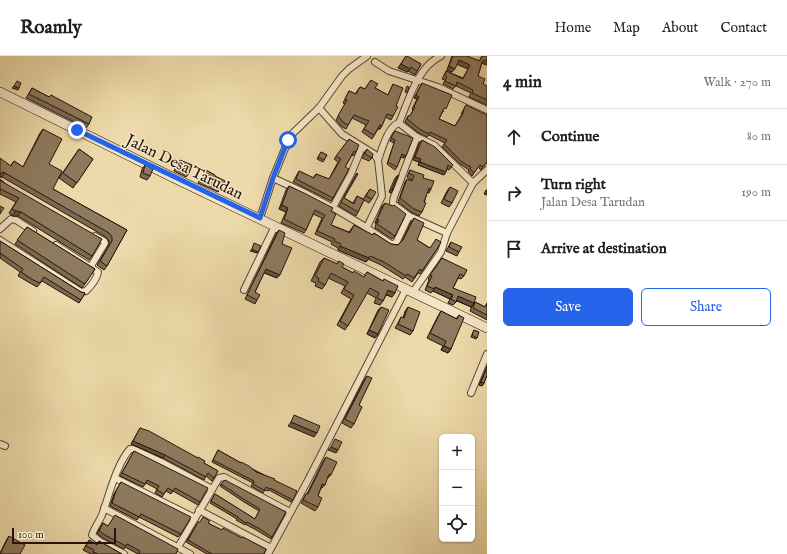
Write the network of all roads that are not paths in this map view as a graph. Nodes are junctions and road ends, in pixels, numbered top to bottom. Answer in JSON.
{"nodes":[{"id":1,"x":367,"y":56,"type":"edge"},
{"id":2,"x":441,"y":56,"type":"edge"},
{"id":3,"x":374,"y":62,"type":"dead end"},
{"id":4,"x":418,"y":80,"type":"junction"},
{"id":5,"x":0,"y":92,"type":"edge"},
{"id":6,"x":319,"y":108,"type":"junction"},
{"id":7,"x":487,"y":110,"type":"edge"},
{"id":8,"x":399,"y":123,"type":"junction"},
{"id":9,"x":417,"y":137,"type":"junction"},
{"id":10,"x":362,"y":147,"type":"junction"},
{"id":11,"x":378,"y":160,"type":"junction"},
{"id":12,"x":487,"y":170,"type":"edge"},
{"id":13,"x":276,"y":179,"type":"junction"},
{"id":14,"x":473,"y":183,"type":"junction"},
{"id":15,"x":333,"y":207,"type":"junction"},
{"id":16,"x":409,"y":216,"type":"junction"},
{"id":17,"x":260,"y":218,"type":"junction"},
{"id":18,"x":275,"y":226,"type":"junction"},
{"id":19,"x":367,"y":227,"type":"junction"},
{"id":20,"x":0,"y":229,"type":"edge"},
{"id":21,"x":88,"y":231,"type":"edge"},
{"id":22,"x":447,"y":233,"type":"junction"},
{"id":23,"x":41,"y":236,"type":"edge"},
{"id":24,"x":0,"y":240,"type":"edge"},
{"id":25,"x":53,"y":243,"type":"edge"},
{"id":26,"x":91,"y":266,"type":"junction"},
{"id":27,"x":244,"y":290,"type":"dead end"},
{"id":28,"x":409,"y":291,"type":"junction"},
{"id":29,"x":487,"y":328,"type":"edge"},
{"id":30,"x":487,"y":354,"type":"edge"},
{"id":31,"x":471,"y":393,"type":"dead end"},
{"id":32,"x":115,"y":478,"type":"junction"},
{"id":33,"x":212,"y":489,"type":"junction"},
{"id":34,"x":104,"y":508,"type":"junction"},
{"id":35,"x":199,"y":510,"type":"junction"},
{"id":36,"x":290,"y":512,"type":"junction"},
{"id":37,"x":195,"y":518,"type":"junction"},
{"id":38,"x":179,"y":550,"type":"edge"},
{"id":39,"x":269,"y":551,"type":"edge"},
{"id":40,"x":124,"y":554,"type":"edge"},
{"id":41,"x":190,"y":554,"type":"edge"}],
"edges":[{"from":1,"to":6,"type":"street"},
{"from":2,"to":4,"type":"street"},
{"from":3,"to":4,"type":"street"},
{"from":4,"to":7,"type":"street"},
{"from":4,"to":8,"type":"street"},
{"from":5,"to":17,"type":"street","name":"Jalan Desa Tarudan"},
{"from":6,"to":10,"type":"street"},
{"from":6,"to":13,"type":"street"},
{"from":8,"to":9,"type":"street"},
{"from":8,"to":11,"type":"street"},
{"from":9,"to":14,"type":"street"},
{"from":9,"to":16,"type":"street"},
{"from":10,"to":11,"type":"street"},
{"from":10,"to":15,"type":"street"},
{"from":11,"to":19,"type":"street"},
{"from":12,"to":14,"type":"street"},
{"from":13,"to":15,"type":"street"},
{"from":13,"to":17,"type":"street"},
{"from":14,"to":22,"type":"street"},
{"from":15,"to":19,"type":"street"},
{"from":16,"to":19,"type":"street"},
{"from":16,"to":22,"type":"street"},
{"from":17,"to":18,"type":"street","name":"Jalan Desa Tarudan"},
{"from":18,"to":27,"type":"street"},
{"from":18,"to":28,"type":"street","name":"Jalan Desa Tarudan"},
{"from":20,"to":23,"type":"street"},
{"from":21,"to":26,"type":"street"},
{"from":22,"to":28,"type":"street"},
{"from":24,"to":26,"type":"street"},
{"from":25,"to":26,"type":"street"},
{"from":28,"to":29,"type":"street","name":"Jalan Desa Tarudan"},
{"from":28,"to":36,"type":"street"},
{"from":30,"to":31,"type":"street"},
{"from":32,"to":33,"type":"street"},
{"from":32,"to":34,"type":"street"},
{"from":32,"to":37,"type":"street"},
{"from":33,"to":35,"type":"street"},
{"from":33,"to":36,"type":"street"},
{"from":34,"to":38,"type":"street"},
{"from":34,"to":40,"type":"street"},
{"from":35,"to":37,"type":"street"},
{"from":35,"to":39,"type":"street"},
{"from":36,"to":39,"type":"street"},
{"from":37,"to":38,"type":"street"},
{"from":38,"to":41,"type":"street"}]}
